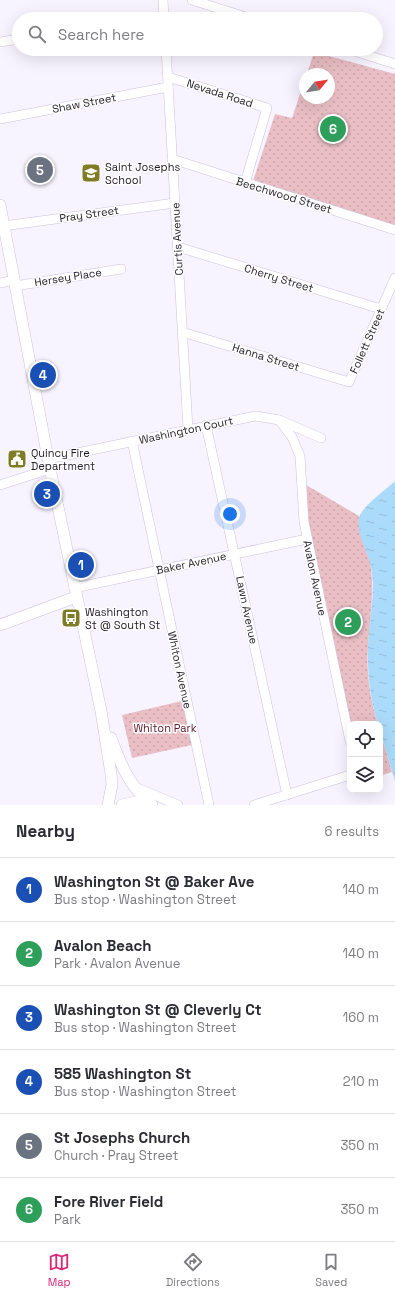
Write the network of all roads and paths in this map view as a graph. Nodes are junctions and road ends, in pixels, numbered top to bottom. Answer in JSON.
{"nodes":[{"id":1,"x":163,"y":0,"type":"edge"},
{"id":2,"x":192,"y":0,"type":"edge"},
{"id":3,"x":164,"y":12,"type":"edge"},
{"id":4,"x":230,"y":12,"type":"edge"},
{"id":5,"x":12,"y":40,"type":"edge"},
{"id":6,"x":0,"y":42,"type":"edge"},
{"id":7,"x":166,"y":56,"type":"edge"},
{"id":8,"x":370,"y":56,"type":"edge"},
{"id":9,"x":395,"y":64,"type":"edge"},
{"id":10,"x":168,"y":77,"type":"junction"},
{"id":11,"x":168,"y":87,"type":"junction"},
{"id":12,"x":0,"y":119,"type":"edge"},
{"id":13,"x":172,"y":159,"type":"junction"},
{"id":14,"x":245,"y":183,"type":"junction"},
{"id":15,"x":175,"y":203,"type":"junction"},
{"id":16,"x":0,"y":205,"type":"edge"},
{"id":17,"x":3,"y":226,"type":"junction"},
{"id":18,"x":395,"y":230,"type":"edge"},
{"id":19,"x":178,"y":247,"type":"junction"},
{"id":20,"x":121,"y":269,"type":"dead end"},
{"id":21,"x":395,"y":278,"type":"edge"},
{"id":22,"x":0,"y":283,"type":"edge"},
{"id":23,"x":14,"y":283,"type":"junction"},
{"id":24,"x":381,"y":309,"type":"junction"},
{"id":25,"x":182,"y":332,"type":"junction"},
{"id":26,"x":349,"y":382,"type":"joint"},
{"id":27,"x":279,"y":420,"type":"junction"},
{"id":28,"x":206,"y":425,"type":"junction"},
{"id":29,"x":188,"y":429,"type":"junction"},
{"id":30,"x":321,"y":438,"type":"dead end"},
{"id":31,"x":132,"y":441,"type":"junction"},
{"id":32,"x":49,"y":464,"type":"junction"},
{"id":33,"x":0,"y":485,"type":"edge"},
{"id":34,"x":307,"y":539,"type":"junction"},
{"id":35,"x":235,"y":554,"type":"junction"},
{"id":36,"x":159,"y":570,"type":"junction"},
{"id":37,"x":75,"y":593,"type":"junction"},
{"id":38,"x":0,"y":625,"type":"edge"},
{"id":39,"x":101,"y":711,"type":"junction"},
{"id":40,"x":347,"y":727,"type":"edge"},
{"id":41,"x":347,"y":776,"type":"edge"},
{"id":42,"x":132,"y":786,"type":"junction"},
{"id":43,"x":287,"y":795,"type":"junction"},
{"id":44,"x":108,"y":805,"type":"edge"},
{"id":45,"x":122,"y":805,"type":"edge"},
{"id":46,"x":151,"y":805,"type":"edge"},
{"id":47,"x":178,"y":805,"type":"edge"},
{"id":48,"x":209,"y":805,"type":"edge"},
{"id":49,"x":254,"y":805,"type":"edge"}],
"edges":[{"from":1,"to":3,"type":"street"},
{"from":2,"to":4,"type":"street"},
{"from":5,"to":6,"type":"street"},
{"from":7,"to":10,"type":"street","name":"Curtis Avenue"},
{"from":8,"to":9,"type":"street"},
{"from":10,"to":11,"type":"street","name":"Curtis Avenue"},
{"from":10,"to":14,"type":"street","name":"Nevada Road"},
{"from":11,"to":12,"type":"street","name":"Shaw Street"},
{"from":11,"to":13,"type":"street","name":"Curtis Avenue"},
{"from":13,"to":14,"type":"street","name":"Beechwood Street"},
{"from":13,"to":15,"type":"street","name":"Curtis Avenue"},
{"from":14,"to":18,"type":"street","name":"Beechwood Street"},
{"from":15,"to":17,"type":"street","name":"Pray Street"},
{"from":15,"to":19,"type":"street","name":"Curtis Avenue"},
{"from":16,"to":17,"type":"main road"},
{"from":17,"to":23,"type":"main road"},
{"from":19,"to":24,"type":"street","name":"Cherry Street"},
{"from":19,"to":25,"type":"street","name":"Curtis Avenue"},
{"from":20,"to":23,"type":"street","name":"Hersey Place"},
{"from":21,"to":24,"type":"street","name":"Follett Street"},
{"from":22,"to":23,"type":"street","name":"Hersey Place"},
{"from":23,"to":32,"type":"main road"},
{"from":24,"to":26,"type":"street","name":"Follett Street"},
{"from":25,"to":26,"type":"street","name":"Hanna Street"},
{"from":25,"to":29,"type":"street","name":"Curtis Avenue"},
{"from":27,"to":28,"type":"street","name":"Washington Court"},
{"from":27,"to":30,"type":"street","name":"Washington Court"},
{"from":27,"to":34,"type":"street","name":"Avalon Avenue"},
{"from":28,"to":29,"type":"street","name":"Washington Court"},
{"from":28,"to":35,"type":"street","name":"Lawn Avenue"},
{"from":29,"to":31,"type":"street","name":"Washington Court"},
{"from":31,"to":32,"type":"street","name":"Washington Court"},
{"from":31,"to":36,"type":"street","name":"Whiton Avenue"},
{"from":32,"to":33,"type":"street","name":"Washington Court"},
{"from":32,"to":37,"type":"main road"},
{"from":34,"to":35,"type":"street","name":"Baker Avenue"},
{"from":34,"to":40,"type":"street","name":"Avalon Avenue"},
{"from":35,"to":36,"type":"street","name":"Baker Avenue"},
{"from":35,"to":43,"type":"street","name":"Lawn Avenue"},
{"from":36,"to":37,"type":"street","name":"Baker Avenue"},
{"from":36,"to":48,"type":"street","name":"Whiton Avenue"},
{"from":37,"to":38,"type":"main road"},
{"from":37,"to":39,"type":"main road"},
{"from":39,"to":42,"type":"main road"},
{"from":39,"to":44,"type":"main road"},
{"from":41,"to":43,"type":"street"},
{"from":42,"to":46,"type":"main road"},
{"from":42,"to":47,"type":"street"},
{"from":43,"to":49,"type":"street"},
{"from":45,"to":46,"type":"main road"}]}
